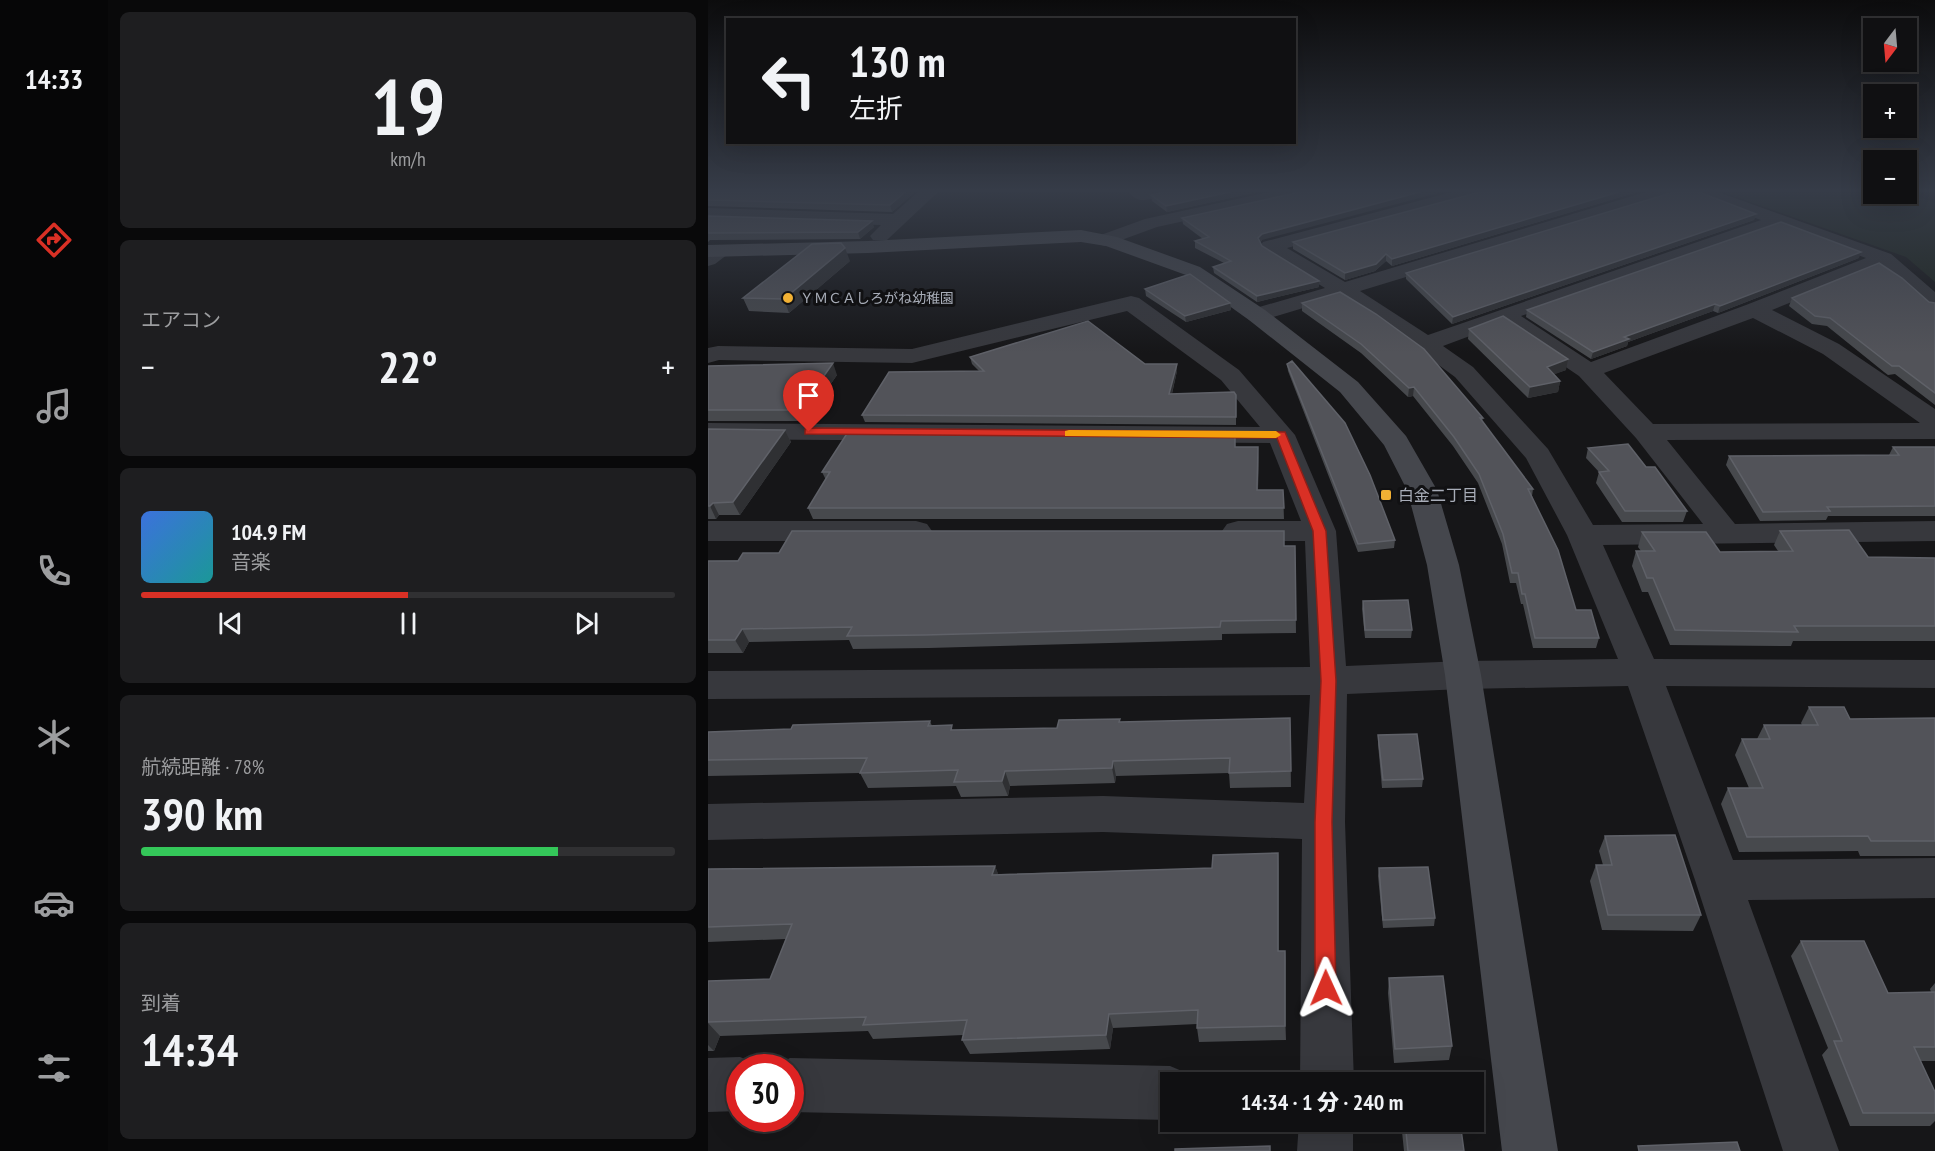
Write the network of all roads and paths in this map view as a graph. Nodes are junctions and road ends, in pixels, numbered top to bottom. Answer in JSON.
{"nodes":[{"id":1,"x":893,"y":246,"type":"edge"},
{"id":2,"x":1121,"y":246,"type":"edge"},
{"id":3,"x":1271,"y":246,"type":"edge"},
{"id":4,"x":1488,"y":246,"type":"edge"},
{"id":5,"x":1705,"y":246,"type":"edge"},
{"id":6,"x":1850,"y":246,"type":"edge"},
{"id":7,"x":868,"y":247,"type":"joint"},
{"id":8,"x":713,"y":254,"type":"edge"},
{"id":9,"x":1884,"y":258,"type":"junction"},
{"id":10,"x":1342,"y":290,"type":"junction"},
{"id":11,"x":1935,"y":303,"type":"edge"},
{"id":12,"x":1754,"y":310,"type":"junction"},
{"id":13,"x":1257,"y":315,"type":"junction"},
{"id":14,"x":1504,"y":315,"type":"junction"},
{"id":15,"x":1426,"y":344,"type":"junction"},
{"id":16,"x":708,"y":356,"type":"edge"},
{"id":17,"x":1588,"y":371,"type":"junction"},
{"id":18,"x":1935,"y":421,"type":"edge"},
{"id":19,"x":708,"y":431,"type":"edge"},
{"id":20,"x":1935,"y":431,"type":"edge"},
{"id":21,"x":1647,"y":432,"type":"junction"},
{"id":22,"x":1281,"y":435,"type":"junction"},
{"id":23,"x":708,"y":531,"type":"edge"},
{"id":24,"x":943,"y":531,"type":"edge"},
{"id":25,"x":1214,"y":531,"type":"edge"},
{"id":26,"x":1320,"y":531,"type":"junction"},
{"id":27,"x":1935,"y":531,"type":"edge"},
{"id":28,"x":1726,"y":533,"type":"junction"},
{"id":29,"x":1583,"y":535,"type":"junction"},
{"id":30,"x":1642,"y":672,"type":"junction"},
{"id":31,"x":1935,"y":674,"type":"edge"},
{"id":32,"x":1462,"y":675,"type":"junction"},
{"id":33,"x":1329,"y":681,"type":"junction"},
{"id":34,"x":708,"y":685,"type":"edge"},
{"id":35,"x":708,"y":822,"type":"edge"},
{"id":36,"x":1324,"y":822,"type":"junction"},
{"id":37,"x":1935,"y":878,"type":"edge"},
{"id":38,"x":1718,"y":880,"type":"junction"},
{"id":39,"x":1327,"y":1072,"type":"edge"},
{"id":40,"x":708,"y":1084,"type":"edge"},
{"id":41,"x":726,"y":1084,"type":"edge"},
{"id":42,"x":804,"y":1085,"type":"edge"},
{"id":43,"x":1160,"y":1093,"type":"edge"},
{"id":44,"x":1326,"y":1132,"type":"edge"},
{"id":45,"x":1325,"y":1151,"type":"edge"},
{"id":46,"x":1530,"y":1151,"type":"edge"},
{"id":47,"x":1811,"y":1151,"type":"edge"}],
"edges":[{"from":1,"to":7,"type":"street"},
{"from":2,"to":13,"type":"street"},
{"from":3,"to":10,"type":"street"},
{"from":4,"to":10,"type":"street"},
{"from":5,"to":14,"type":"street"},
{"from":6,"to":9,"type":"street"},
{"from":7,"to":8,"type":"street"},
{"from":9,"to":11,"type":"street"},
{"from":9,"to":12,"type":"street"},
{"from":10,"to":13,"type":"street"},
{"from":10,"to":15,"type":"street"},
{"from":12,"to":17,"type":"street"},
{"from":12,"to":18,"type":"street"},
{"from":13,"to":32,"type":"street"},
{"from":14,"to":15,"type":"street"},
{"from":14,"to":17,"type":"street"},
{"from":15,"to":29,"type":"street"},
{"from":16,"to":22,"type":"street"},
{"from":17,"to":21,"type":"street"},
{"from":19,"to":22,"type":"street"},
{"from":20,"to":21,"type":"street"},
{"from":21,"to":28,"type":"street"},
{"from":22,"to":26,"type":"street"},
{"from":23,"to":24,"type":"street"},
{"from":25,"to":26,"type":"street"},
{"from":26,"to":33,"type":"street"},
{"from":27,"to":28,"type":"street"},
{"from":28,"to":29,"type":"street"},
{"from":29,"to":30,"type":"street"},
{"from":30,"to":31,"type":"street"},
{"from":30,"to":32,"type":"street"},
{"from":30,"to":38,"type":"street"},
{"from":32,"to":33,"type":"street"},
{"from":32,"to":46,"type":"street"},
{"from":33,"to":34,"type":"street"},
{"from":33,"to":36,"type":"street"},
{"from":35,"to":36,"type":"street"},
{"from":36,"to":39,"type":"street"},
{"from":37,"to":38,"type":"street"},
{"from":38,"to":47,"type":"street"},
{"from":40,"to":41,"type":"street"},
{"from":42,"to":43,"type":"street"},
{"from":44,"to":45,"type":"street"}]}
